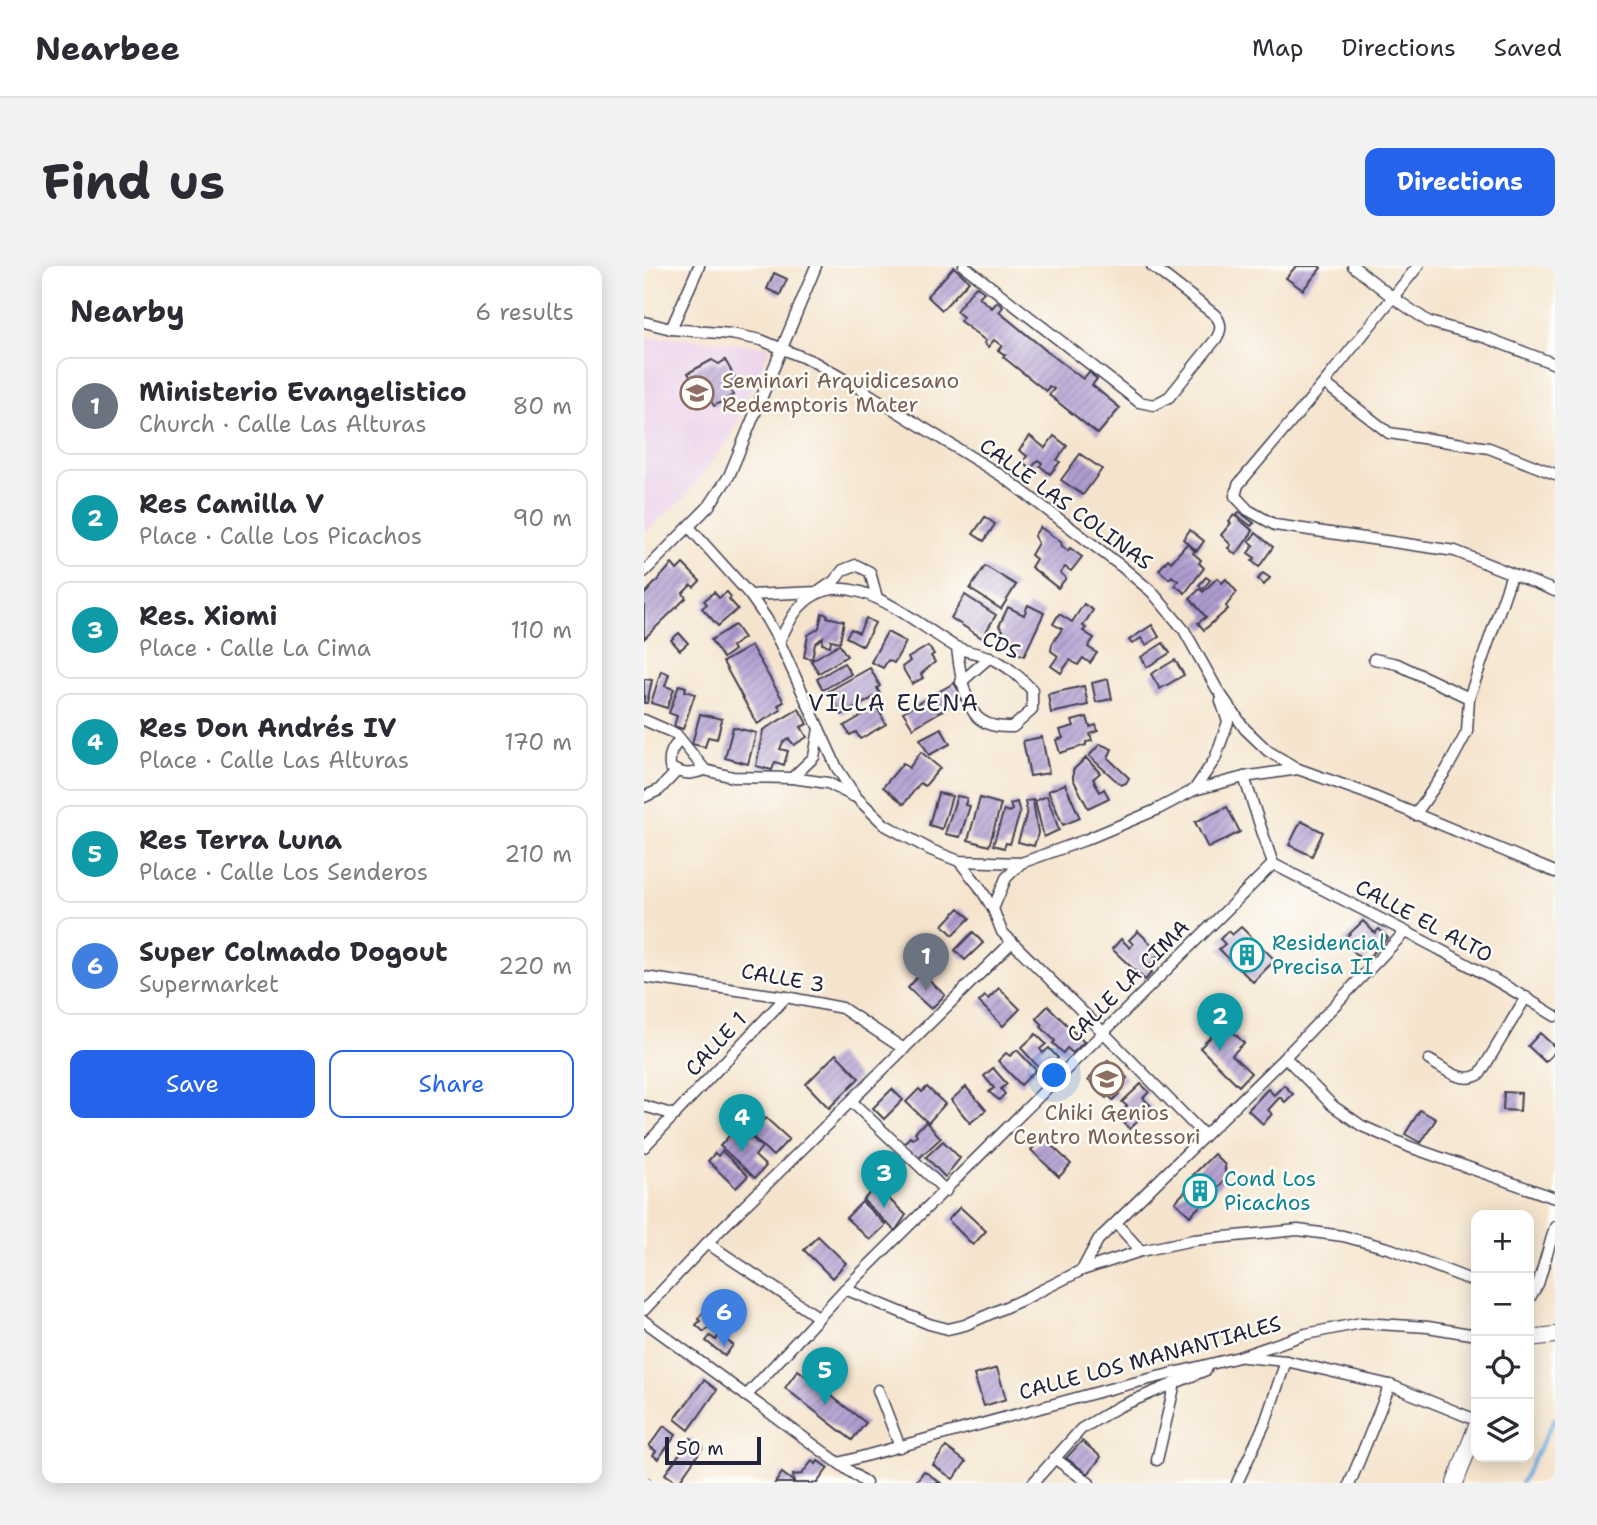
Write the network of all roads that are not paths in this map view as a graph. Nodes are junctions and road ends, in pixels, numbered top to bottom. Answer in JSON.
{"nodes":[{"id":1,"x":699,"y":266,"type":"edge"},
{"id":2,"x":816,"y":266,"type":"edge"},
{"id":3,"x":964,"y":266,"type":"edge"},
{"id":4,"x":1152,"y":266,"type":"edge"},
{"id":5,"x":1353,"y":266,"type":"edge"},
{"id":6,"x":1418,"y":266,"type":"edge"},
{"id":7,"x":1391,"y":296,"type":"junction"},
{"id":8,"x":644,"y":322,"type":"edge"},
{"id":9,"x":671,"y":329,"type":"junction"},
{"id":10,"x":783,"y":348,"type":"junction"},
{"id":11,"x":1555,"y":364,"type":"edge"},
{"id":12,"x":1324,"y":383,"type":"junction"},
{"id":13,"x":1555,"y":474,"type":"edge"},
{"id":14,"x":689,"y":527,"type":"junction"},
{"id":15,"x":644,"y":572,"type":"edge"},
{"id":16,"x":1511,"y":574,"type":"junction"},
{"id":17,"x":1555,"y":591,"type":"edge"},
{"id":18,"x":818,"y":592,"type":"junction"},
{"id":19,"x":750,"y":595,"type":"junction"},
{"id":20,"x":877,"y":598,"type":"junction"},
{"id":21,"x":779,"y":641,"type":"junction"},
{"id":22,"x":957,"y":648,"type":"junction"},
{"id":23,"x":990,"y":657,"type":"junction"},
{"id":24,"x":1374,"y":659,"type":"dead end"},
{"id":25,"x":961,"y":682,"type":"junction"},
{"id":26,"x":1217,"y":688,"type":"junction"},
{"id":27,"x":1469,"y":698,"type":"junction"},
{"id":28,"x":644,"y":720,"type":"edge"},
{"id":29,"x":819,"y":729,"type":"junction"},
{"id":30,"x":680,"y":740,"type":"junction"},
{"id":31,"x":1298,"y":769,"type":"junction"},
{"id":32,"x":705,"y":770,"type":"junction"},
{"id":33,"x":676,"y":772,"type":"junction"},
{"id":34,"x":1244,"y":777,"type":"junction"},
{"id":35,"x":792,"y":778,"type":"junction"},
{"id":36,"x":1194,"y":790,"type":"junction"},
{"id":37,"x":644,"y":797,"type":"edge"},
{"id":38,"x":856,"y":797,"type":"junction"},
{"id":39,"x":1415,"y":815,"type":"junction"},
{"id":40,"x":959,"y":861,"type":"junction"},
{"id":41,"x":1021,"y":863,"type":"junction"},
{"id":42,"x":1273,"y":864,"type":"junction"},
{"id":43,"x":1555,"y":872,"type":"edge"},
{"id":44,"x":993,"y":909,"type":"junction"},
{"id":45,"x":1405,"y":932,"type":"junction"},
{"id":46,"x":1012,"y":942,"type":"junction"},
{"id":47,"x":644,"y":977,"type":"edge"},
{"id":48,"x":786,"y":997,"type":"junction"},
{"id":49,"x":1526,"y":997,"type":"junction"},
{"id":50,"x":1555,"y":1016,"type":"edge"},
{"id":51,"x":1104,"y":1032,"type":"junction"},
{"id":52,"x":904,"y":1049,"type":"junction"},
{"id":53,"x":1285,"y":1057,"type":"junction"},
{"id":54,"x":1429,"y":1060,"type":"dead end"},
{"id":55,"x":852,"y":1101,"type":"junction"},
{"id":56,"x":644,"y":1106,"type":"edge"},
{"id":57,"x":675,"y":1115,"type":"junction"},
{"id":58,"x":1204,"y":1135,"type":"junction"},
{"id":59,"x":644,"y":1147,"type":"edge"},
{"id":60,"x":946,"y":1191,"type":"junction"},
{"id":61,"x":1555,"y":1198,"type":"edge"},
{"id":62,"x":1116,"y":1223,"type":"junction"},
{"id":63,"x":1555,"y":1227,"type":"edge"},
{"id":64,"x":707,"y":1243,"type":"junction"},
{"id":65,"x":1141,"y":1251,"type":"junction"},
{"id":66,"x":1082,"y":1270,"type":"junction"},
{"id":67,"x":1471,"y":1280,"type":"edge"},
{"id":68,"x":845,"y":1289,"type":"junction"},
{"id":69,"x":1534,"y":1291,"type":"edge"},
{"id":70,"x":644,"y":1310,"type":"edge"},
{"id":71,"x":818,"y":1317,"type":"junction"},
{"id":72,"x":644,"y":1321,"type":"edge"},
{"id":73,"x":1471,"y":1334,"type":"edge"},
{"id":74,"x":1555,"y":1335,"type":"edge"},
{"id":75,"x":1534,"y":1337,"type":"edge"},
{"id":76,"x":1239,"y":1357,"type":"junction"},
{"id":77,"x":1286,"y":1361,"type":"junction"},
{"id":78,"x":1175,"y":1383,"type":"junction"},
{"id":79,"x":1390,"y":1385,"type":"junction"},
{"id":80,"x":878,"y":1390,"type":"dead end"},
{"id":81,"x":746,"y":1396,"type":"junction"},
{"id":82,"x":1471,"y":1418,"type":"edge"},
{"id":83,"x":1471,"y":1441,"type":"edge"},
{"id":84,"x":900,"y":1447,"type":"junction"},
{"id":85,"x":1054,"y":1458,"type":"junction"},
{"id":86,"x":1157,"y":1460,"type":"dead end"},
{"id":87,"x":839,"y":1463,"type":"junction"},
{"id":88,"x":866,"y":1483,"type":"edge"},
{"id":89,"x":1033,"y":1483,"type":"edge"},
{"id":90,"x":1089,"y":1483,"type":"edge"},
{"id":91,"x":1237,"y":1483,"type":"edge"},
{"id":92,"x":1350,"y":1483,"type":"edge"},
{"id":93,"x":1455,"y":1483,"type":"edge"}],
"edges":[{"from":1,"to":9,"type":"street"},
{"from":2,"to":10,"type":"street"},
{"from":3,"to":4,"type":"street"},
{"from":5,"to":7,"type":"street"},
{"from":6,"to":7,"type":"street"},
{"from":7,"to":11,"type":"street"},
{"from":7,"to":12,"type":"street"},
{"from":8,"to":9,"type":"street","name":"CALLE LAS COLINAS"},
{"from":9,"to":10,"type":"street","name":"CALLE LAS COLINAS"},
{"from":10,"to":14,"type":"street"},
{"from":10,"to":26,"type":"street","name":"CALLE LAS COLINAS"},
{"from":12,"to":13,"type":"street"},
{"from":12,"to":16,"type":"street"},
{"from":14,"to":15,"type":"street"},
{"from":14,"to":19,"type":"street"},
{"from":16,"to":17,"type":"street"},
{"from":16,"to":27,"type":"street"},
{"from":18,"to":19,"type":"street","name":"CDS"},
{"from":18,"to":20,"type":"street","name":"CDS"},
{"from":18,"to":20,"type":"street"},
{"from":18,"to":21,"type":"street"},
{"from":19,"to":21,"type":"street"},
{"from":20,"to":22,"type":"street","name":"CDS"},
{"from":21,"to":29,"type":"street"},
{"from":22,"to":23,"type":"street","name":"CDS"},
{"from":22,"to":25,"type":"street","name":"CDS"},
{"from":23,"to":25,"type":"street"},
{"from":23,"to":25,"type":"street","name":"CDS"},
{"from":24,"to":27,"type":"street"},
{"from":26,"to":31,"type":"street","name":"CALLE LAS COLINAS"},
{"from":26,"to":36,"type":"street"},
{"from":27,"to":39,"type":"street"},
{"from":28,"to":30,"type":"street"},
{"from":29,"to":35,"type":"street"},
{"from":29,"to":38,"type":"street"},
{"from":30,"to":32,"type":"street"},
{"from":30,"to":33,"type":"street"},
{"from":31,"to":34,"type":"street"},
{"from":31,"to":39,"type":"street","name":"CALLE LAS COLINAS"},
{"from":32,"to":33,"type":"street"},
{"from":32,"to":35,"type":"street"},
{"from":33,"to":37,"type":"street"},
{"from":34,"to":36,"type":"street"},
{"from":34,"to":42,"type":"street"},
{"from":35,"to":38,"type":"street"},
{"from":36,"to":41,"type":"street"},
{"from":38,"to":40,"type":"street"},
{"from":39,"to":43,"type":"street","name":"CALLE LAS COLINAS"},
{"from":40,"to":41,"type":"street"},
{"from":40,"to":44,"type":"street"},
{"from":41,"to":44,"type":"street"},
{"from":42,"to":45,"type":"street","name":"CALLE EL ALTO"},
{"from":42,"to":51,"type":"street","name":"CALLE LA CIMA"},
{"from":44,"to":46,"type":"street"},
{"from":45,"to":49,"type":"street","name":"CALLE EL ALTO"},
{"from":45,"to":53,"type":"street"},
{"from":46,"to":51,"type":"street"},
{"from":46,"to":52,"type":"street"},
{"from":47,"to":48,"type":"street","name":"CALLE 3"},
{"from":48,"to":52,"type":"street","name":"CALLE 3"},
{"from":48,"to":57,"type":"street","name":"CALLE 1"},
{"from":49,"to":50,"type":"street","name":"CALLE EL ALTO"},
{"from":49,"to":54,"type":"street"},
{"from":51,"to":58,"type":"street"},
{"from":51,"to":60,"type":"street","name":"CALLE LA CIMA"},
{"from":52,"to":55,"type":"street"},
{"from":53,"to":58,"type":"street"},
{"from":53,"to":61,"type":"street"},
{"from":55,"to":60,"type":"street"},
{"from":55,"to":64,"type":"street"},
{"from":56,"to":57,"type":"street"},
{"from":57,"to":59,"type":"street","name":"CALLE 1"},
{"from":58,"to":62,"type":"street"},
{"from":60,"to":68,"type":"street","name":"CALLE LA CIMA"},
{"from":62,"to":65,"type":"street"},
{"from":62,"to":66,"type":"street"},
{"from":63,"to":69,"type":"street"},
{"from":64,"to":70,"type":"street"},
{"from":64,"to":71,"type":"street"},
{"from":65,"to":66,"type":"street"},
{"from":65,"to":67,"type":"street"},
{"from":66,"to":68,"type":"street"},
{"from":68,"to":71,"type":"street","name":"CALLE LA CIMA"},
{"from":71,"to":81,"type":"street","name":"CALLE LA CIMA"},
{"from":72,"to":81,"type":"street"},
{"from":73,"to":76,"type":"street","name":"CALLE LOS MANANTIALES"},
{"from":74,"to":75,"type":"main road"},
{"from":76,"to":77,"type":"street"},
{"from":76,"to":78,"type":"street"},
{"from":76,"to":84,"type":"street","name":"CALLE LOS MANANTIALES"},
{"from":77,"to":79,"type":"street"},
{"from":77,"to":91,"type":"street"},
{"from":78,"to":85,"type":"street"},
{"from":78,"to":86,"type":"street"},
{"from":79,"to":82,"type":"street"},
{"from":79,"to":92,"type":"street"},
{"from":80,"to":84,"type":"street"},
{"from":81,"to":87,"type":"street"},
{"from":83,"to":93,"type":"main road"},
{"from":84,"to":87,"type":"street","name":"CALLE LOS MANANTIALES"},
{"from":85,"to":89,"type":"street"},
{"from":85,"to":90,"type":"street"},
{"from":87,"to":88,"type":"street"}]}
